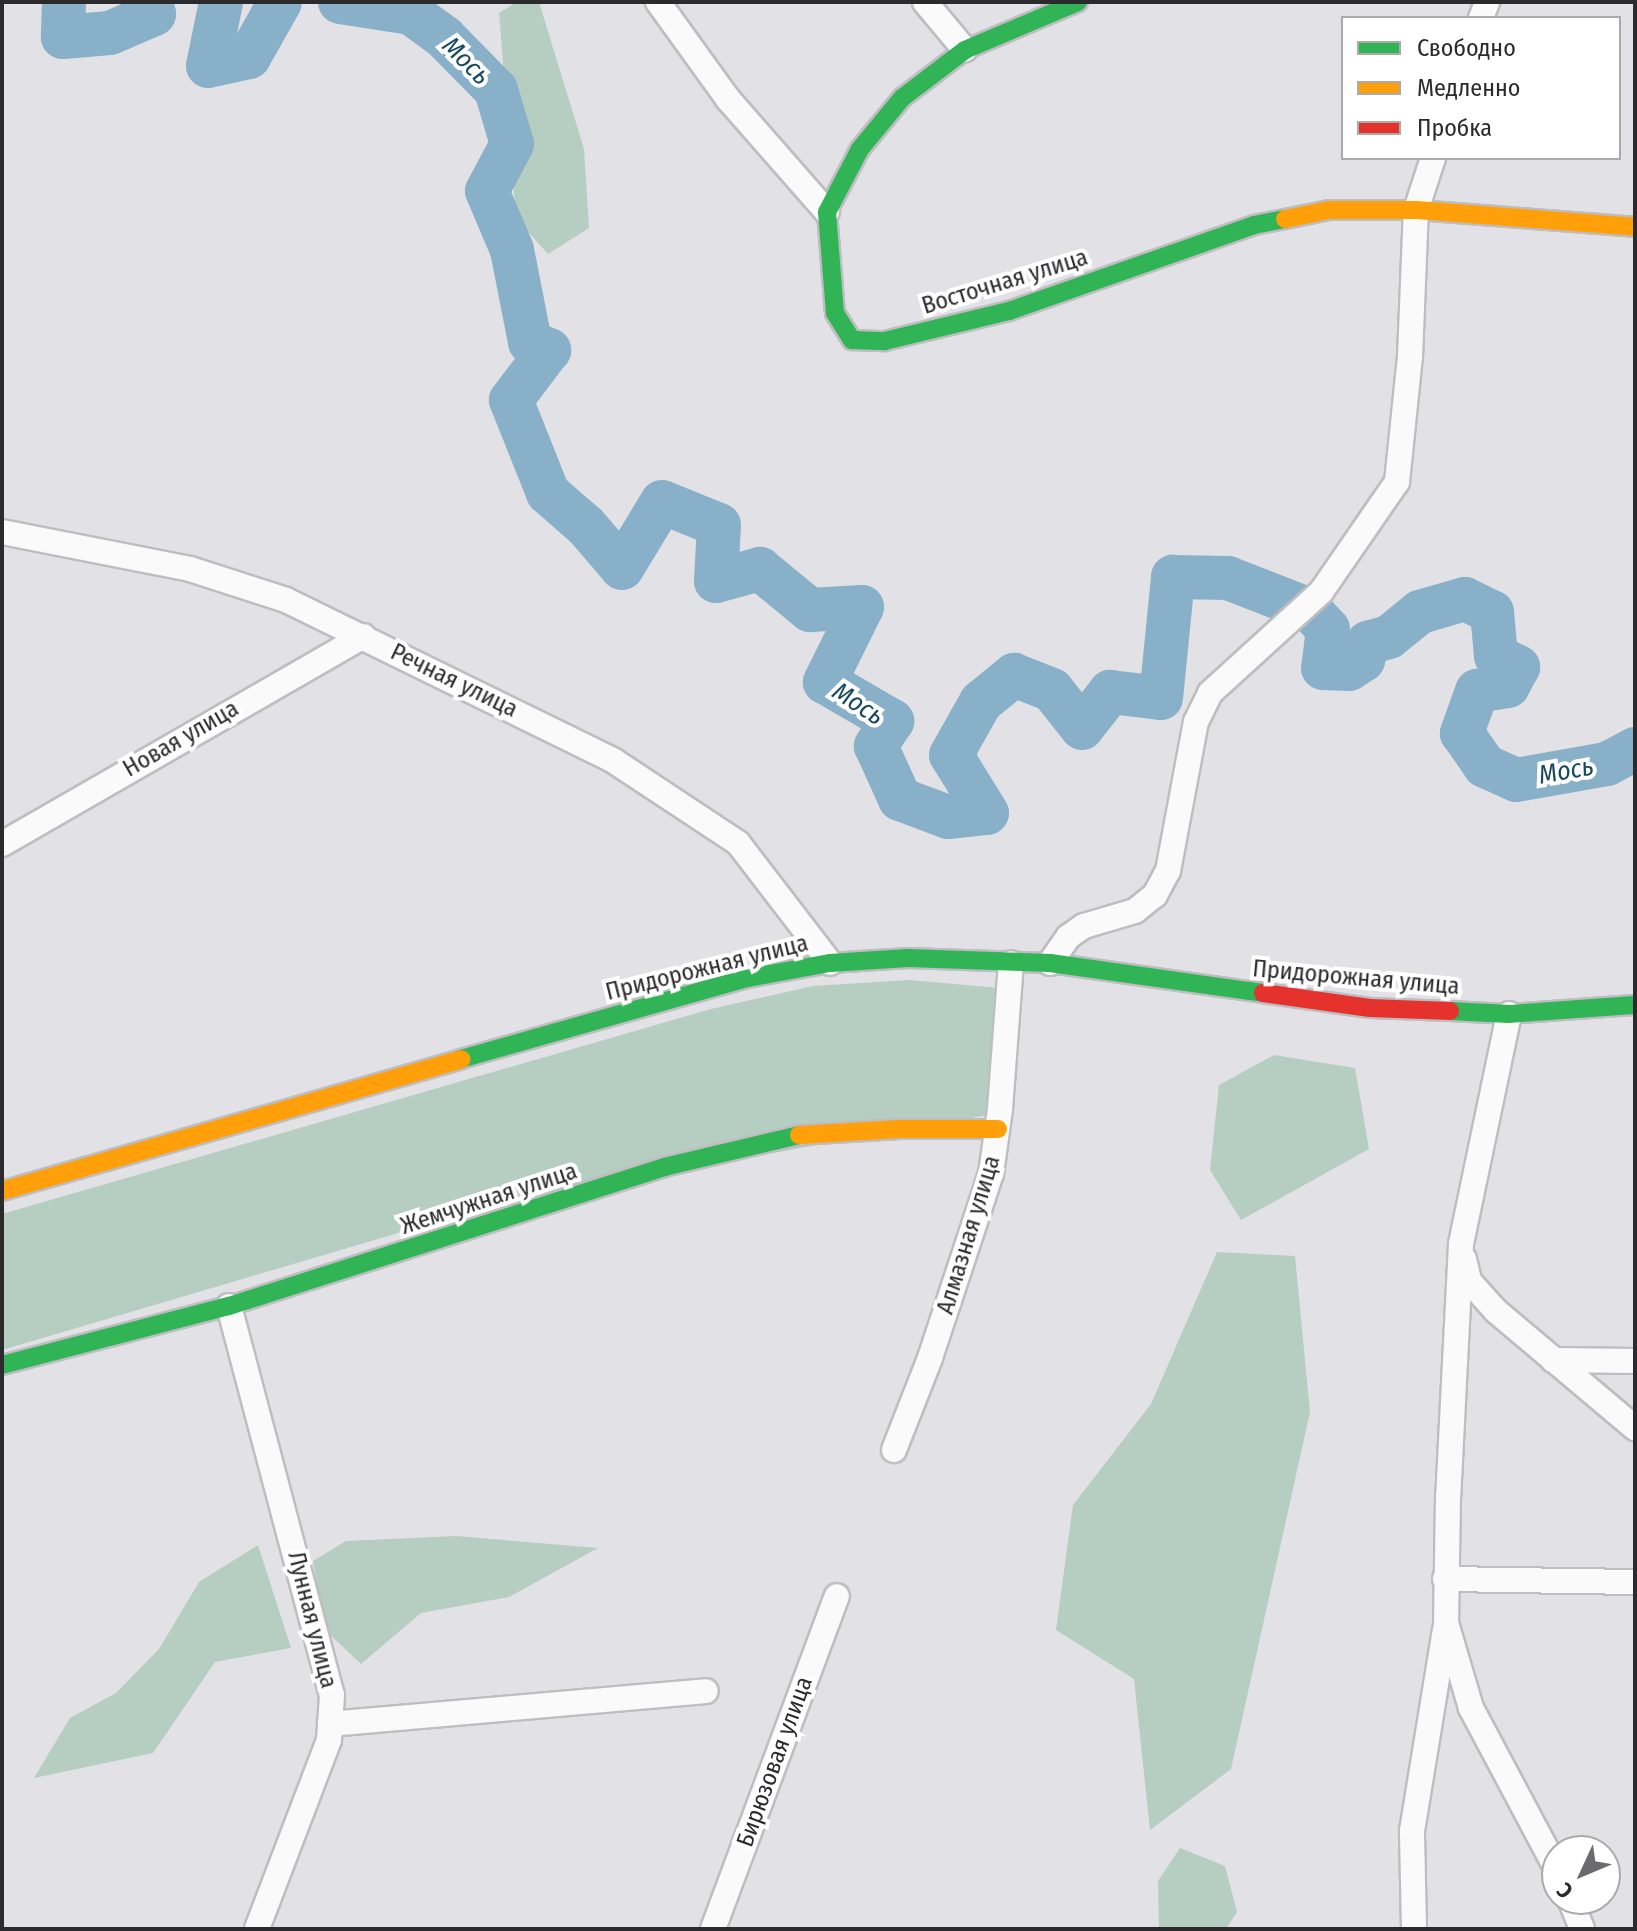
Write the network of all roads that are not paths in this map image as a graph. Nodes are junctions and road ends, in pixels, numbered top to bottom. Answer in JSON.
{"nodes":[{"id":1,"x":658,"y":2,"type":"edge"},
{"id":2,"x":925,"y":2,"type":"edge"},
{"id":3,"x":1078,"y":2,"type":"edge"},
{"id":4,"x":965,"y":50,"type":"junction"},
{"id":5,"x":1432,"y":160,"type":"edge"},
{"id":6,"x":1416,"y":210,"type":"junction"},
{"id":7,"x":827,"y":212,"type":"junction"},
{"id":8,"x":1635,"y":227,"type":"edge"},
{"id":9,"x":2,"y":532,"type":"edge"},
{"id":10,"x":363,"y":636,"type":"junction"},
{"id":11,"x":2,"y":844,"type":"edge"},
{"id":12,"x":830,"y":963,"type":"junction"},
{"id":13,"x":1011,"y":963,"type":"junction"},
{"id":14,"x":1050,"y":963,"type":"junction"},
{"id":15,"x":1635,"y":1005,"type":"edge"},
{"id":16,"x":1509,"y":1014,"type":"junction"},
{"id":17,"x":998,"y":1129,"type":"junction"},
{"id":18,"x":2,"y":1191,"type":"edge"},
{"id":19,"x":1461,"y":1244,"type":"junction"},
{"id":20,"x":229,"y":1306,"type":"junction"},
{"id":21,"x":1553,"y":1360,"type":"junction"},
{"id":22,"x":1635,"y":1361,"type":"edge"},
{"id":23,"x":2,"y":1365,"type":"edge"},
{"id":24,"x":1635,"y":1428,"type":"edge"},
{"id":25,"x":894,"y":1450,"type":"dead end"},
{"id":26,"x":1445,"y":1579,"type":"junction"},
{"id":27,"x":1635,"y":1582,"type":"edge"},
{"id":28,"x":837,"y":1596,"type":"dead end"},
{"id":29,"x":1446,"y":1623,"type":"junction"},
{"id":30,"x":706,"y":1691,"type":"dead end"},
{"id":31,"x":330,"y":1724,"type":"junction"},
{"id":32,"x":1541,"y":1840,"type":"edge"},
{"id":33,"x":257,"y":1929,"type":"edge"},
{"id":34,"x":713,"y":1929,"type":"edge"},
{"id":35,"x":1414,"y":1929,"type":"edge"}],
"edges":[{"from":1,"to":7,"type":"street"},
{"from":2,"to":4,"type":"street"},
{"from":3,"to":4,"type":"street"},
{"from":4,"to":7,"type":"street"},
{"from":5,"to":6,"type":"street"},
{"from":6,"to":7,"type":"street","name":"Восточная улица"},
{"from":6,"to":8,"type":"street","name":"Восточная улица"},
{"from":6,"to":14,"type":"street"},
{"from":9,"to":10,"type":"street","name":"Речная улица"},
{"from":10,"to":11,"type":"street","name":"Новая улица"},
{"from":10,"to":12,"type":"street","name":"Речная улица"},
{"from":12,"to":13,"type":"street","name":"Придорожная улица"},
{"from":12,"to":18,"type":"street","name":"Придорожная улица"},
{"from":13,"to":14,"type":"street","name":"Придорожная улица"},
{"from":13,"to":17,"type":"street","name":"Алмазная улица"},
{"from":14,"to":16,"type":"street","name":"Придорожная улица"},
{"from":15,"to":16,"type":"street","name":"Придорожная улица"},
{"from":16,"to":19,"type":"street"},
{"from":17,"to":20,"type":"street","name":"Жемчужная улица"},
{"from":17,"to":25,"type":"street","name":"Алмазная улица"},
{"from":19,"to":21,"type":"street"},
{"from":19,"to":26,"type":"street"},
{"from":20,"to":23,"type":"street","name":"Жемчужная улица"},
{"from":20,"to":31,"type":"street","name":"Лунная улица"},
{"from":21,"to":22,"type":"street"},
{"from":21,"to":24,"type":"street"},
{"from":26,"to":27,"type":"street"},
{"from":26,"to":29,"type":"street"},
{"from":28,"to":34,"type":"street","name":"Бирюзовая улица"},
{"from":29,"to":32,"type":"street"},
{"from":29,"to":35,"type":"street"},
{"from":30,"to":31,"type":"street"},
{"from":31,"to":33,"type":"street","name":"Лунная улица"}]}
